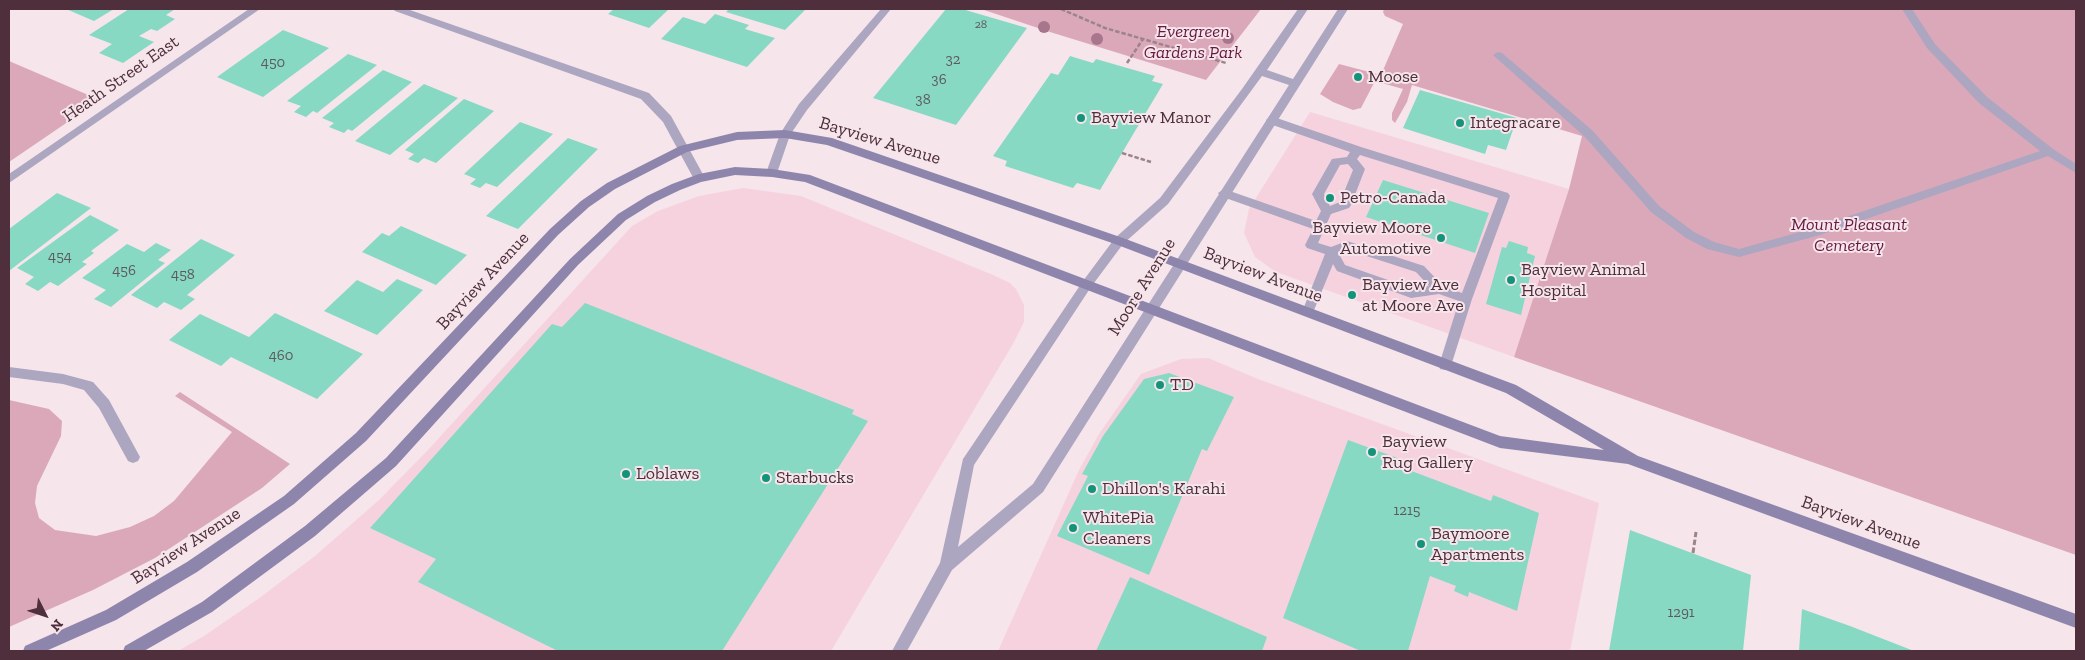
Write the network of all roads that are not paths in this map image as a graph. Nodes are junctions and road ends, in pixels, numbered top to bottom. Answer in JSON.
{"nodes":[{"id":1,"x":255,"y":9,"type":"edge"},
{"id":2,"x":398,"y":9,"type":"edge"},
{"id":3,"x":886,"y":9,"type":"edge"},
{"id":4,"x":1303,"y":9,"type":"edge"},
{"id":5,"x":1343,"y":9,"type":"edge"},
{"id":6,"x":1907,"y":9,"type":"edge"},
{"id":7,"x":1498,"y":55,"type":"dead end"},
{"id":8,"x":1260,"y":71,"type":"junction"},
{"id":9,"x":1295,"y":83,"type":"junction"},
{"id":10,"x":1271,"y":120,"type":"junction"},
{"id":11,"x":785,"y":134,"type":"junction"},
{"id":12,"x":684,"y":149,"type":"junction"},
{"id":13,"x":2048,"y":152,"type":"junction"},
{"id":14,"x":1354,"y":155,"type":"junction"},
{"id":15,"x":2076,"y":169,"type":"edge"},
{"id":16,"x":772,"y":173,"type":"junction"},
{"id":17,"x":699,"y":178,"type":"junction"},
{"id":18,"x":9,"y":179,"type":"edge"},
{"id":19,"x":1224,"y":193,"type":"junction"},
{"id":20,"x":1327,"y":211,"type":"junction"},
{"id":21,"x":1320,"y":227,"type":"junction"},
{"id":22,"x":1119,"y":240,"type":"junction"},
{"id":23,"x":1332,"y":252,"type":"junction"},
{"id":24,"x":1180,"y":264,"type":"junction"},
{"id":25,"x":1086,"y":284,"type":"junction"},
{"id":26,"x":1439,"y":289,"type":"junction"},
{"id":27,"x":1466,"y":300,"type":"junction"},
{"id":28,"x":1152,"y":308,"type":"junction"},
{"id":29,"x":1308,"y":312,"type":"junction"},
{"id":30,"x":1444,"y":365,"type":"junction"},
{"id":31,"x":9,"y":372,"type":"edge"},
{"id":32,"x":133,"y":457,"type":"dead end"},
{"id":33,"x":1633,"y":460,"type":"junction"},
{"id":34,"x":947,"y":565,"type":"junction"},
{"id":35,"x":2076,"y":620,"type":"edge"},
{"id":36,"x":30,"y":651,"type":"edge"},
{"id":37,"x":130,"y":651,"type":"edge"},
{"id":38,"x":899,"y":651,"type":"edge"}],
"edges":[{"from":1,"to":18,"type":"street","name":"Heath Street East"},
{"from":2,"to":12,"type":"street"},
{"from":3,"to":11,"type":"street"},
{"from":4,"to":8,"type":"street","name":"Moore Avenue"},
{"from":5,"to":9,"type":"street","name":"Moore Avenue"},
{"from":6,"to":13,"type":"street"},
{"from":7,"to":13,"type":"street"},
{"from":8,"to":9,"type":"street"},
{"from":8,"to":22,"type":"street","name":"Moore Avenue"},
{"from":9,"to":10,"type":"street","name":"Moore Avenue"},
{"from":10,"to":14,"type":"street"},
{"from":10,"to":19,"type":"street","name":"Moore Avenue"},
{"from":11,"to":12,"type":"main road","name":"Bayview Avenue"},
{"from":11,"to":16,"type":"street"},
{"from":11,"to":22,"type":"main road","name":"Bayview Avenue"},
{"from":12,"to":17,"type":"street"},
{"from":12,"to":36,"type":"main road","name":"Bayview Avenue"},
{"from":13,"to":15,"type":"street"},
{"from":14,"to":20,"type":"street"},
{"from":14,"to":20,"type":"street"},
{"from":14,"to":27,"type":"street"},
{"from":16,"to":17,"type":"main road","name":"Bayview Avenue"},
{"from":16,"to":25,"type":"main road","name":"Bayview Avenue"},
{"from":17,"to":37,"type":"main road","name":"Bayview Avenue"},
{"from":19,"to":21,"type":"street"},
{"from":19,"to":24,"type":"street","name":"Moore Avenue"},
{"from":20,"to":21,"type":"street"},
{"from":21,"to":23,"type":"street"},
{"from":22,"to":24,"type":"main road","name":"Bayview Avenue"},
{"from":22,"to":25,"type":"street","name":"Moore Avenue"},
{"from":23,"to":26,"type":"street"},
{"from":23,"to":26,"type":"street"},
{"from":23,"to":29,"type":"street"},
{"from":24,"to":28,"type":"street","name":"Moore Avenue"},
{"from":24,"to":29,"type":"main road","name":"Bayview Avenue"},
{"from":25,"to":28,"type":"main road","name":"Bayview Avenue"},
{"from":25,"to":34,"type":"street","name":"Moore Avenue"},
{"from":26,"to":27,"type":"street"},
{"from":27,"to":30,"type":"street"},
{"from":28,"to":33,"type":"main road","name":"Bayview Avenue"},
{"from":28,"to":34,"type":"street","name":"Moore Avenue"},
{"from":29,"to":30,"type":"main road","name":"Bayview Avenue"},
{"from":30,"to":33,"type":"main road","name":"Bayview Avenue"},
{"from":31,"to":32,"type":"street"},
{"from":33,"to":35,"type":"main road","name":"Bayview Avenue"},
{"from":34,"to":38,"type":"street","name":"Moore Avenue"}]}
